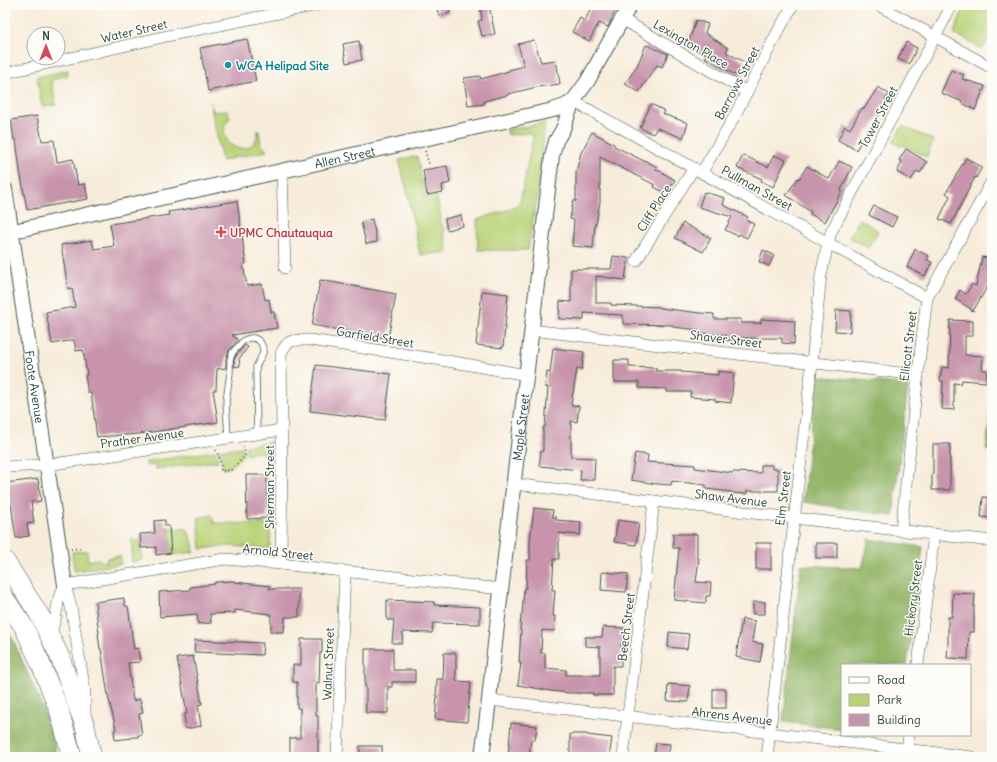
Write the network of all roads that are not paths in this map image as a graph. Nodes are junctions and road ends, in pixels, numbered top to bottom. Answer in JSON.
{"nodes":[{"id":1,"x":317,"y":5,"type":"edge"},
{"id":2,"x":630,"y":5,"type":"edge"},
{"id":3,"x":793,"y":5,"type":"edge"},
{"id":4,"x":878,"y":5,"type":"edge"},
{"id":5,"x":952,"y":5,"type":"edge"},
{"id":6,"x":622,"y":19,"type":"junction"},
{"id":7,"x":935,"y":37,"type":"junction"},
{"id":8,"x":992,"y":68,"type":"edge"},
{"id":9,"x":5,"y":73,"type":"edge"},
{"id":10,"x":747,"y":92,"type":"junction"},
{"id":11,"x":573,"y":101,"type":"junction"},
{"id":12,"x":698,"y":170,"type":"junction"},
{"id":13,"x":282,"y":171,"type":"junction"},
{"id":14,"x":992,"y":181,"type":"edge"},
{"id":15,"x":5,"y":189,"type":"edge"},
{"id":16,"x":8,"y":233,"type":"edge"},
{"id":17,"x":828,"y":242,"type":"junction"},
{"id":18,"x":636,"y":261,"type":"dead end"},
{"id":19,"x":285,"y":268,"type":"dead end"},
{"id":20,"x":927,"y":298,"type":"junction"},
{"id":21,"x":532,"y":330,"type":"junction"},
{"id":22,"x":812,"y":363,"type":"junction"},
{"id":23,"x":527,"y":375,"type":"junction"},
{"id":24,"x":918,"y":375,"type":"junction"},
{"id":25,"x":282,"y":410,"type":"joint"},
{"id":26,"x":282,"y":430,"type":"junction"},
{"id":27,"x":257,"y":434,"type":"junction"},
{"id":28,"x":228,"y":438,"type":"junction"},
{"id":29,"x":47,"y":465,"type":"junction"},
{"id":30,"x":5,"y":467,"type":"edge"},
{"id":31,"x":514,"y":484,"type":"junction"},
{"id":32,"x":654,"y":501,"type":"junction"},
{"id":33,"x":794,"y":518,"type":"junction"},
{"id":34,"x":901,"y":530,"type":"junction"},
{"id":35,"x":934,"y":534,"type":"junction"},
{"id":36,"x":992,"y":541,"type":"edge"},
{"id":37,"x":5,"y":561,"type":"edge"},
{"id":38,"x":281,"y":564,"type":"junction"},
{"id":39,"x":345,"y":572,"type":"junction"},
{"id":40,"x":65,"y":585,"type":"junction"},
{"id":41,"x":496,"y":589,"type":"junction"},
{"id":42,"x":5,"y":599,"type":"edge"},
{"id":43,"x":50,"y":637,"type":"junction"},
{"id":44,"x":40,"y":662,"type":"junction"},
{"id":45,"x":918,"y":664,"type":"edge"},
{"id":46,"x":489,"y":700,"type":"junction"},
{"id":47,"x":628,"y":716,"type":"junction"},
{"id":48,"x":85,"y":726,"type":"junction"},
{"id":49,"x":770,"y":733,"type":"junction"},
{"id":50,"x":909,"y":736,"type":"edge"},
{"id":51,"x":907,"y":749,"type":"junction"},
{"id":52,"x":72,"y":757,"type":"edge"},
{"id":53,"x":92,"y":757,"type":"edge"},
{"id":54,"x":337,"y":757,"type":"edge"},
{"id":55,"x":482,"y":757,"type":"edge"},
{"id":56,"x":623,"y":757,"type":"edge"},
{"id":57,"x":767,"y":757,"type":"edge"},
{"id":58,"x":972,"y":757,"type":"edge"}],
"edges":[{"from":1,"to":9,"type":"street","name":"Water Street"},
{"from":2,"to":6,"type":"street","name":"Allen Street"},
{"from":3,"to":10,"type":"street","name":"Barrows Street"},
{"from":4,"to":7,"type":"street"},
{"from":5,"to":7,"type":"street","name":"Tower Street"},
{"from":6,"to":10,"type":"street","name":"Lexington Place"},
{"from":6,"to":11,"type":"street","name":"Allen Street"},
{"from":7,"to":8,"type":"street"},
{"from":7,"to":17,"type":"street","name":"Tower Street"},
{"from":10,"to":12,"type":"street","name":"Barrows Street"},
{"from":11,"to":12,"type":"street","name":"Pullman Street"},
{"from":11,"to":13,"type":"street","name":"Allen Street"},
{"from":11,"to":21,"type":"street","name":"Maple Street"},
{"from":12,"to":17,"type":"street","name":"Pullman Street"},
{"from":12,"to":18,"type":"street","name":"Cliff Place"},
{"from":13,"to":16,"type":"street","name":"Allen Street"},
{"from":13,"to":19,"type":"street"},
{"from":14,"to":20,"type":"street","name":"Ellicott Street"},
{"from":15,"to":16,"type":"street","name":"Foote Avenue"},
{"from":16,"to":29,"type":"street","name":"Foote Avenue"},
{"from":17,"to":20,"type":"street","name":"Pullman Street"},
{"from":17,"to":22,"type":"street","name":"Elm Street"},
{"from":20,"to":24,"type":"street","name":"Ellicott Street"},
{"from":21,"to":22,"type":"street","name":"Shaver Street"},
{"from":21,"to":23,"type":"street","name":"Maple Street"},
{"from":22,"to":24,"type":"street","name":"Shaver Street"},
{"from":22,"to":33,"type":"street","name":"Elm Street"},
{"from":23,"to":25,"type":"street","name":"Garfield Street"},
{"from":23,"to":31,"type":"street","name":"Maple Street"},
{"from":24,"to":34,"type":"street","name":"Ellicott Street"},
{"from":25,"to":26,"type":"street","name":"Sherman Street"},
{"from":26,"to":27,"type":"street","name":"Prather Avenue"},
{"from":26,"to":38,"type":"street","name":"Sherman Street"},
{"from":27,"to":28,"type":"street","name":"Prather Avenue"},
{"from":27,"to":28,"type":"lane"},
{"from":28,"to":29,"type":"street","name":"Prather Avenue"},
{"from":29,"to":30,"type":"street","name":"Prather Avenue"},
{"from":29,"to":40,"type":"street","name":"Foote Avenue"},
{"from":31,"to":32,"type":"street","name":"Shaw Avenue"},
{"from":31,"to":41,"type":"street","name":"Maple Street"},
{"from":32,"to":33,"type":"street","name":"Shaw Avenue"},
{"from":32,"to":47,"type":"street","name":"Beech Street"},
{"from":33,"to":34,"type":"street","name":"Shaw Avenue"},
{"from":33,"to":49,"type":"street","name":"Elm Street"},
{"from":34,"to":35,"type":"street","name":"Shaw Avenue"},
{"from":35,"to":36,"type":"street","name":"Shaw Avenue"},
{"from":35,"to":45,"type":"street","name":"Hickory Street"},
{"from":37,"to":43,"type":"highway","name":"Foote Avenue"},
{"from":38,"to":39,"type":"street","name":"Arnold Street"},
{"from":38,"to":40,"type":"street","name":"Arnold Street"},
{"from":39,"to":41,"type":"street","name":"Arnold Street"},
{"from":39,"to":54,"type":"street","name":"Walnut Street"},
{"from":40,"to":43,"type":"street","name":"Foote Avenue"},
{"from":40,"to":48,"type":"street","name":"Foote Avenue"},
{"from":41,"to":46,"type":"street","name":"Maple Street"},
{"from":42,"to":44,"type":"highway"},
{"from":43,"to":44,"type":"street","name":"Foote Avenue"},
{"from":43,"to":48,"type":"highway","name":"Foote Avenue"},
{"from":44,"to":52,"type":"highway"},
{"from":46,"to":47,"type":"street","name":"Ahrens Avenue"},
{"from":46,"to":55,"type":"street","name":"Maple Street"},
{"from":47,"to":49,"type":"street","name":"Ahrens Avenue"},
{"from":47,"to":56,"type":"street","name":"Beech Street"},
{"from":48,"to":53,"type":"highway","name":"Foote Avenue"},
{"from":49,"to":51,"type":"street","name":"Ahrens Avenue"},
{"from":49,"to":57,"type":"street","name":"Elm Street"},
{"from":50,"to":51,"type":"street"},
{"from":51,"to":58,"type":"street","name":"Ahrens Avenue"}]}
